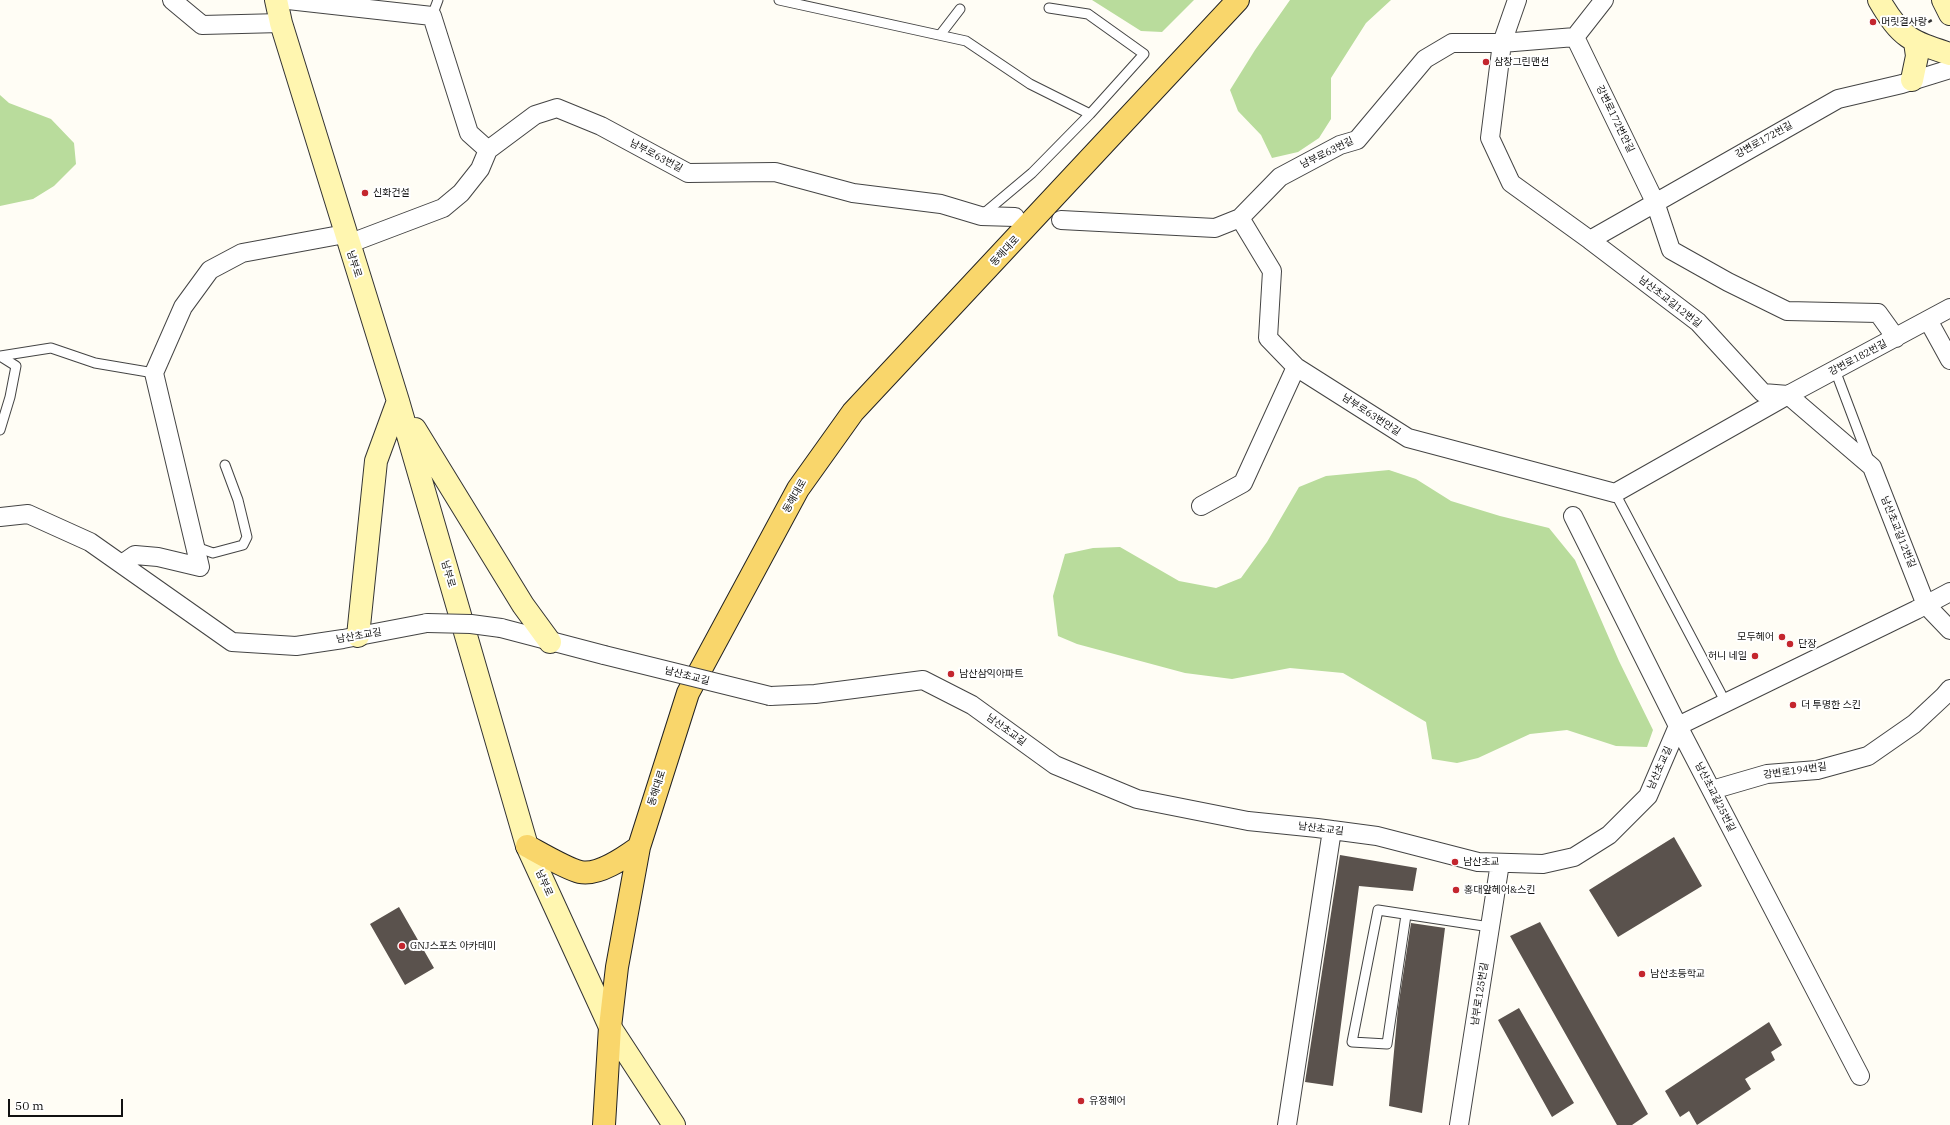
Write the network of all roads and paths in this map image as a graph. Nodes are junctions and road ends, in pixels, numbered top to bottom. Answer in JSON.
{"nodes":[{"id":1,"x":172,"y":0,"type":"edge"},
{"id":2,"x":276,"y":0,"type":"edge"},
{"id":3,"x":288,"y":0,"type":"edge"},
{"id":4,"x":779,"y":0,"type":"edge"},
{"id":5,"x":1238,"y":0,"type":"edge"},
{"id":6,"x":1517,"y":0,"type":"edge"},
{"id":7,"x":1604,"y":0,"type":"edge"},
{"id":8,"x":1879,"y":0,"type":"edge"},
{"id":9,"x":1943,"y":0,"type":"edge"},
{"id":10,"x":435,"y":8,"type":"edge"},
{"id":11,"x":1049,"y":8,"type":"dead end"},
{"id":12,"x":960,"y":9,"type":"dead end"},
{"id":13,"x":1950,"y":14,"type":"edge"},
{"id":14,"x":281,"y":23,"type":"junction"},
{"id":15,"x":940,"y":35,"type":"junction"},
{"id":16,"x":1575,"y":37,"type":"junction"},
{"id":17,"x":1915,"y":42,"type":"junction"},
{"id":18,"x":1502,"y":43,"type":"junction"},
{"id":19,"x":1950,"y":54,"type":"edge"},
{"id":20,"x":1950,"y":69,"type":"edge"},
{"id":21,"x":1912,"y":80,"type":"junction"},
{"id":22,"x":1090,"y":114,"type":"junction"},
{"id":23,"x":488,"y":150,"type":"junction"},
{"id":24,"x":1655,"y":202,"type":"junction"},
{"id":25,"x":981,"y":216,"type":"junction"},
{"id":26,"x":1015,"y":217,"type":"dead end"},
{"id":27,"x":1240,"y":218,"type":"junction"},
{"id":28,"x":1061,"y":220,"type":"dead end"},
{"id":29,"x":347,"y":239,"type":"junction"},
{"id":30,"x":1590,"y":240,"type":"junction"},
{"id":31,"x":1950,"y":308,"type":"edge"},
{"id":32,"x":1928,"y":320,"type":"junction"},
{"id":33,"x":1896,"y":338,"type":"junction"},
{"id":34,"x":0,"y":356,"type":"edge"},
{"id":35,"x":1950,"y":360,"type":"edge"},
{"id":36,"x":1296,"y":367,"type":"junction"},
{"id":37,"x":1835,"y":370,"type":"junction"},
{"id":38,"x":154,"y":373,"type":"junction"},
{"id":39,"x":1788,"y":395,"type":"junction"},
{"id":40,"x":398,"y":401,"type":"junction"},
{"id":41,"x":0,"y":430,"type":"edge"},
{"id":42,"x":225,"y":465,"type":"dead end"},
{"id":43,"x":1872,"y":467,"type":"junction"},
{"id":44,"x":1615,"y":493,"type":"junction"},
{"id":45,"x":1201,"y":506,"type":"dead end"},
{"id":46,"x":1573,"y":516,"type":"dead end"},
{"id":47,"x":0,"y":517,"type":"edge"},
{"id":48,"x":196,"y":547,"type":"junction"},
{"id":49,"x":122,"y":564,"type":"junction"},
{"id":50,"x":1950,"y":592,"type":"edge"},
{"id":51,"x":1926,"y":605,"type":"junction"},
{"id":52,"x":1950,"y":630,"type":"edge"},
{"id":53,"x":358,"y":636,"type":"junction"},
{"id":54,"x":550,"y":642,"type":"junction"},
{"id":55,"x":1948,"y":696,"type":"edge"},
{"id":56,"x":1726,"y":703,"type":"junction"},
{"id":57,"x":1678,"y":726,"type":"junction"},
{"id":58,"x":1712,"y":790,"type":"junction"},
{"id":59,"x":1332,"y":830,"type":"junction"},
{"id":60,"x":527,"y":846,"type":"junction"},
{"id":61,"x":639,"y":847,"type":"junction"},
{"id":62,"x":1500,"y":863,"type":"junction"},
{"id":63,"x":1406,"y":914,"type":"junction"},
{"id":64,"x":1490,"y":927,"type":"junction"},
{"id":65,"x":610,"y":1027,"type":"junction"},
{"id":66,"x":1860,"y":1076,"type":"dead end"},
{"id":67,"x":604,"y":1125,"type":"edge"},
{"id":68,"x":674,"y":1125,"type":"edge"},
{"id":69,"x":1287,"y":1125,"type":"edge"},
{"id":70,"x":1459,"y":1125,"type":"edge"}],
"edges":[{"from":1,"to":14,"type":"street"},
{"from":2,"to":14,"type":"street","name":"남부로"},
{"from":3,"to":10,"type":"street"},
{"from":4,"to":15,"type":"lane"},
{"from":5,"to":61,"type":"main road","name":"동해대로"},
{"from":6,"to":18,"type":"street","name":"남산초교길12번길"},
{"from":7,"to":16,"type":"street"},
{"from":8,"to":17,"type":"street"},
{"from":9,"to":13,"type":"street"},
{"from":10,"to":23,"type":"street"},
{"from":11,"to":22,"type":"lane"},
{"from":12,"to":15,"type":"lane"},
{"from":14,"to":29,"type":"street","name":"남부로"},
{"from":15,"to":22,"type":"lane"},
{"from":16,"to":18,"type":"street","name":"남부로63번길"},
{"from":16,"to":24,"type":"street","name":"강변로172번안길"},
{"from":17,"to":19,"type":"street"},
{"from":17,"to":21,"type":"street"},
{"from":18,"to":27,"type":"street","name":"남부로63번길"},
{"from":18,"to":30,"type":"street","name":"남산초교길12번길"},
{"from":20,"to":21,"type":"street","name":"강변로172번길"},
{"from":21,"to":24,"type":"street","name":"강변로172번길"},
{"from":22,"to":25,"type":"lane"},
{"from":23,"to":25,"type":"street","name":"남부로63번길"},
{"from":23,"to":29,"type":"street","name":"남부로63번길"},
{"from":24,"to":30,"type":"street","name":"강변로172번길"},
{"from":24,"to":33,"type":"street","name":"강변로172번안길"},
{"from":25,"to":26,"type":"street","name":"남부로63번길"},
{"from":27,"to":28,"type":"street","name":"남부로63번길"},
{"from":27,"to":36,"type":"street","name":"남부로63번안길"},
{"from":29,"to":38,"type":"street","name":"남부로63번길"},
{"from":29,"to":40,"type":"street","name":"남부로"},
{"from":30,"to":39,"type":"street","name":"남산초교길12번길"},
{"from":31,"to":32,"type":"street","name":"강변로182번길"},
{"from":32,"to":33,"type":"street","name":"강변로182번길"},
{"from":32,"to":35,"type":"street"},
{"from":33,"to":37,"type":"street","name":"강변로182번길"},
{"from":34,"to":38,"type":"lane"},
{"from":34,"to":41,"type":"lane"},
{"from":36,"to":44,"type":"street","name":"남부로63번안길"},
{"from":36,"to":45,"type":"street"},
{"from":37,"to":39,"type":"street","name":"강변로182번길"},
{"from":37,"to":43,"type":"lane"},
{"from":38,"to":48,"type":"street"},
{"from":39,"to":43,"type":"street","name":"남산초교길12번길"},
{"from":39,"to":44,"type":"street","name":"강변로182번길"},
{"from":40,"to":53,"type":"street"},
{"from":40,"to":54,"type":"street"},
{"from":40,"to":60,"type":"street","name":"남부로"},
{"from":42,"to":48,"type":"lane"},
{"from":43,"to":51,"type":"street","name":"남산초교길12번길"},
{"from":44,"to":56,"type":"lane"},
{"from":46,"to":57,"type":"street","name":"남산초교길25번길"},
{"from":47,"to":49,"type":"street","name":"남산초교길"},
{"from":48,"to":49,"type":"street"},
{"from":49,"to":53,"type":"street","name":"남산초교길"},
{"from":50,"to":51,"type":"street"},
{"from":51,"to":52,"type":"street"},
{"from":51,"to":56,"type":"street"},
{"from":53,"to":54,"type":"street","name":"남산초교길","bridge":true},
{"from":54,"to":59,"type":"street","name":"남산초교길","bridge":true},
{"from":55,"to":58,"type":"street","name":"강변로194번길"},
{"from":56,"to":57,"type":"street"},
{"from":57,"to":58,"type":"street","name":"남산초교길25번길"},
{"from":57,"to":62,"type":"street","name":"남산초교길"},
{"from":58,"to":66,"type":"street","name":"남산초교길25번길"},
{"from":59,"to":62,"type":"street","name":"남산초교길"},
{"from":59,"to":69,"type":"street"},
{"from":60,"to":61,"type":"main road"},
{"from":60,"to":65,"type":"street","name":"남부로"},
{"from":61,"to":65,"type":"main road","name":"동해대로"},
{"from":62,"to":64,"type":"street","name":"남부로125번길"},
{"from":63,"to":63,"type":"lane"},
{"from":63,"to":64,"type":"lane"},
{"from":64,"to":70,"type":"street","name":"남부로125번길"},
{"from":65,"to":67,"type":"main road","name":"동해대로"},
{"from":65,"to":68,"type":"street","name":"남부로"}]}
